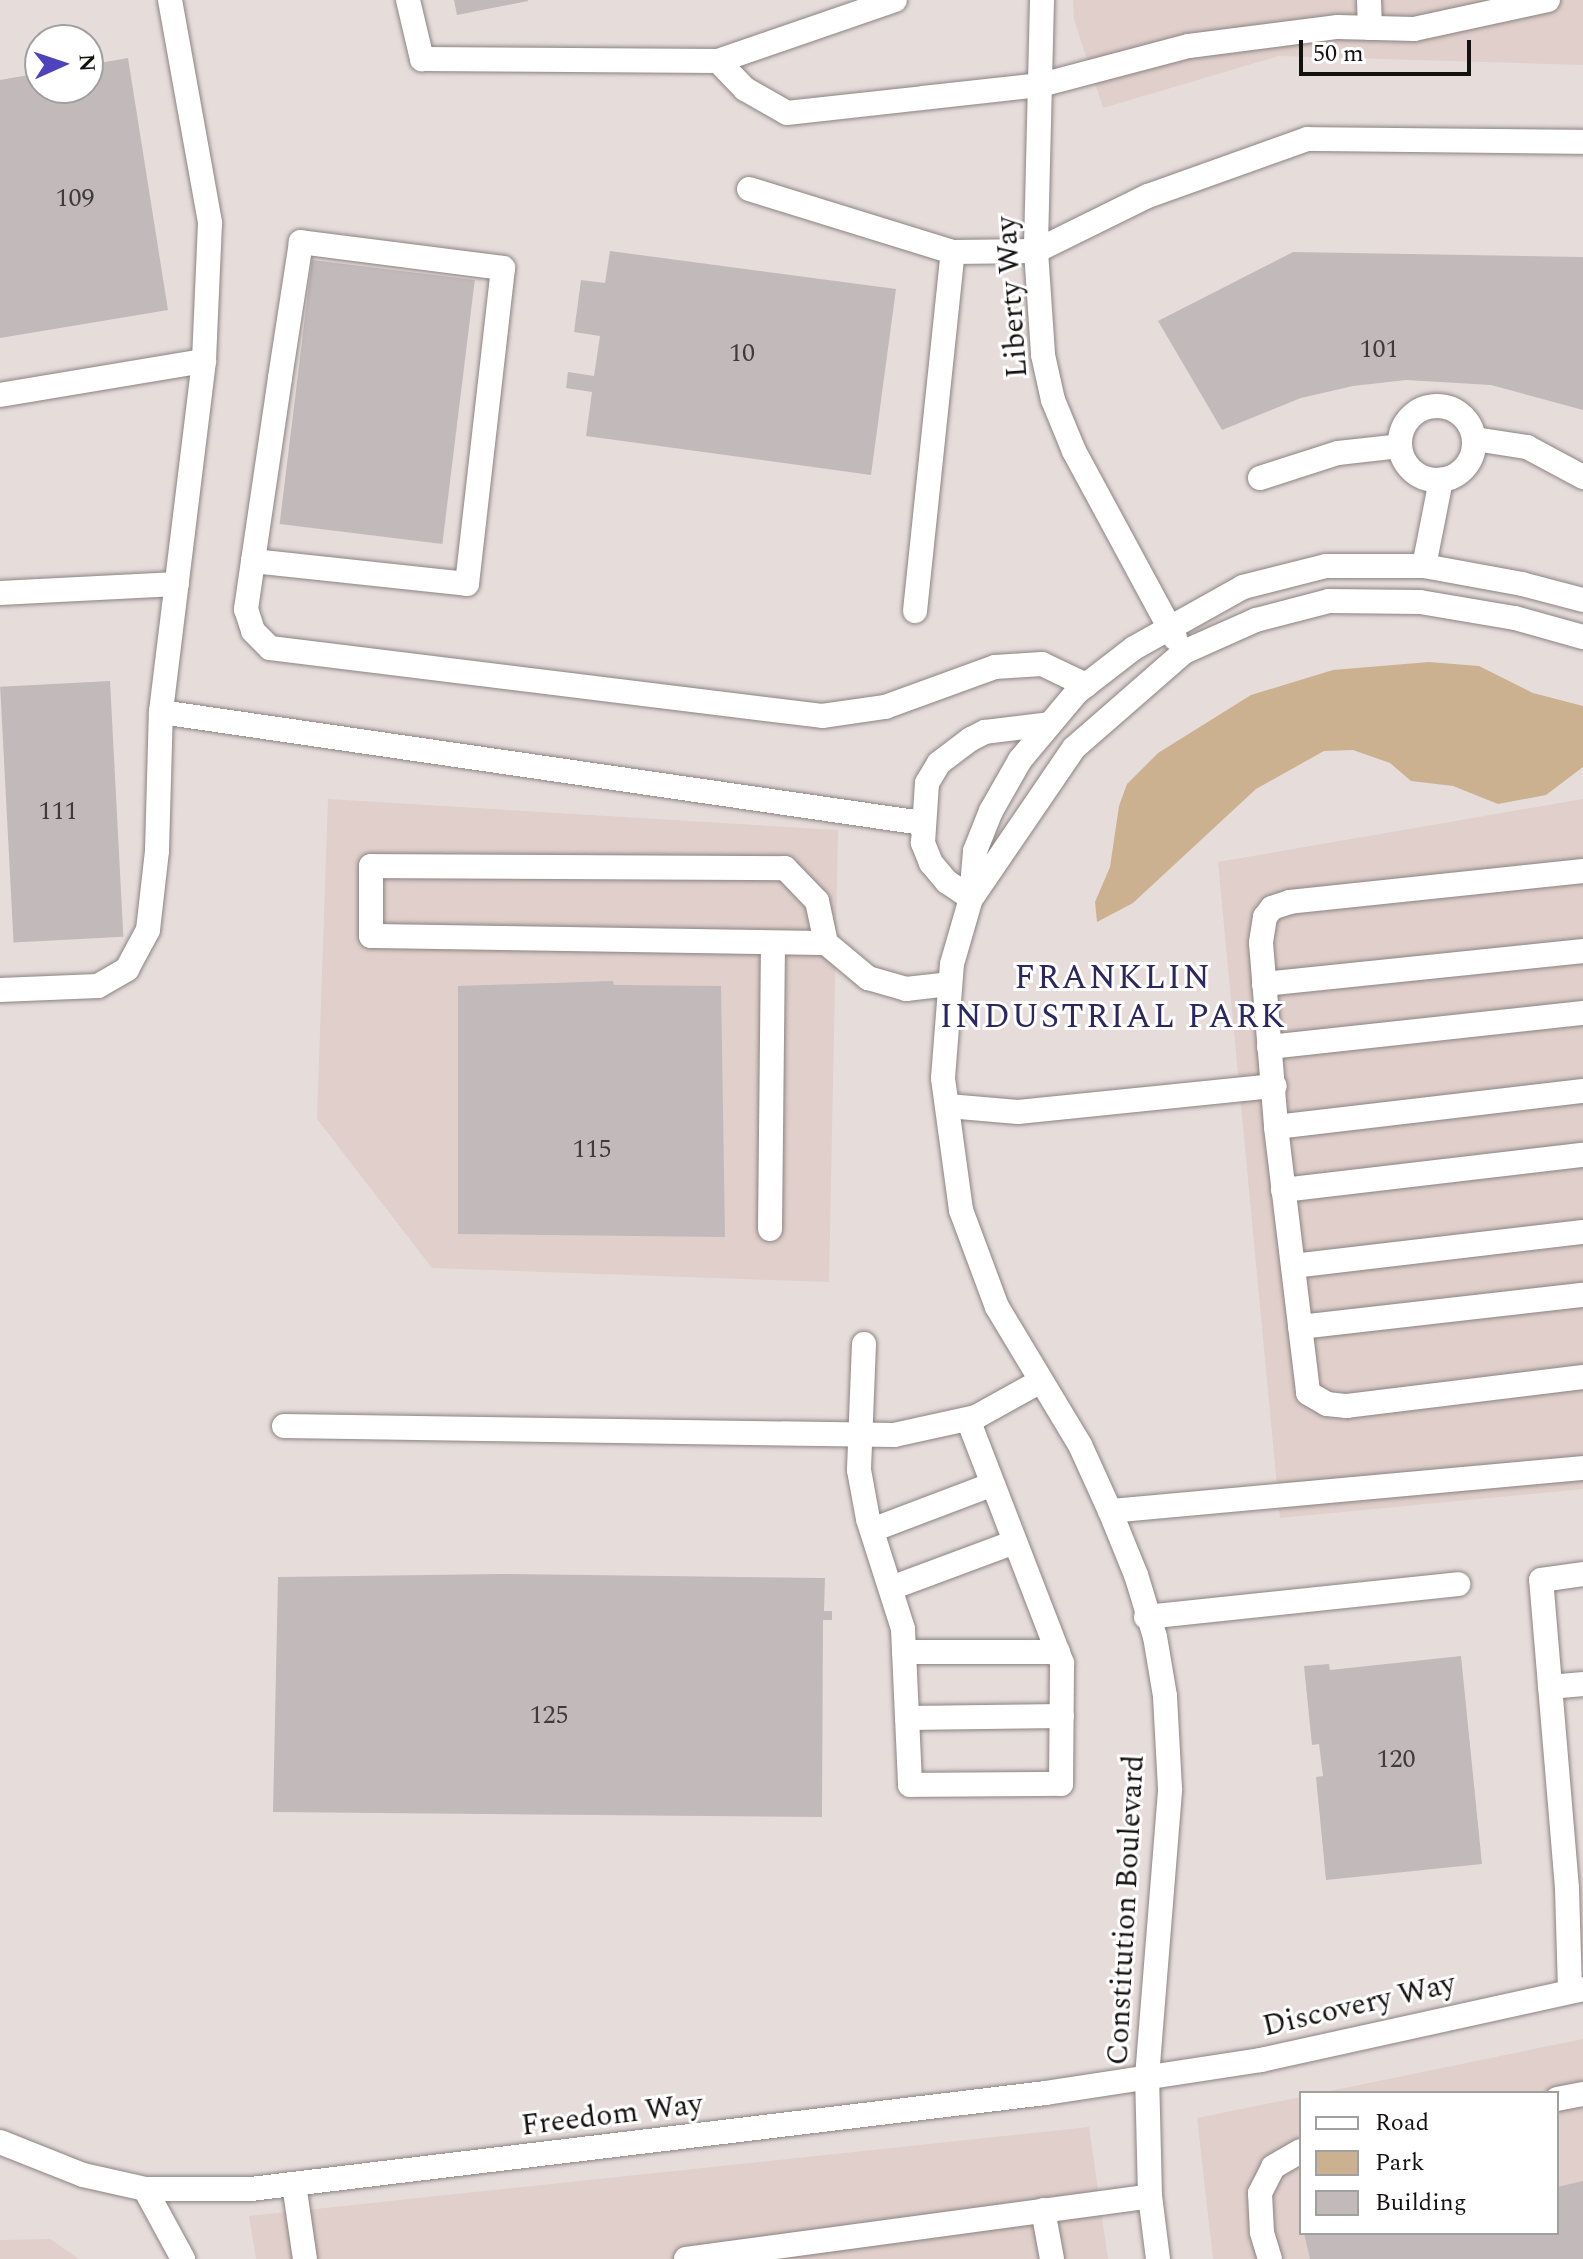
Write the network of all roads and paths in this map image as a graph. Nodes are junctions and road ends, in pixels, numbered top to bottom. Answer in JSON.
{"nodes":[{"id":1,"x":170,"y":0,"type":"edge"},
{"id":2,"x":408,"y":0,"type":"edge"},
{"id":3,"x":895,"y":0,"type":"edge"},
{"id":4,"x":1042,"y":0,"type":"edge"},
{"id":5,"x":1369,"y":0,"type":"edge"},
{"id":6,"x":1548,"y":0,"type":"edge"},
{"id":7,"x":1370,"y":28,"type":"junction"},
{"id":8,"x":718,"y":61,"type":"junction"},
{"id":9,"x":1041,"y":85,"type":"junction"},
{"id":10,"x":1583,"y":142,"type":"edge"},
{"id":11,"x":749,"y":189,"type":"dead end"},
{"id":12,"x":1036,"y":251,"type":"junction"},
{"id":13,"x":953,"y":252,"type":"junction"},
{"id":14,"x":204,"y":361,"type":"junction"},
{"id":15,"x":0,"y":395,"type":"edge"},
{"id":16,"x":1475,"y":439,"type":"junction"},
{"id":17,"x":1400,"y":446,"type":"junction"},
{"id":18,"x":1583,"y":477,"type":"edge"},
{"id":19,"x":1260,"y":478,"type":"dead end"},
{"id":20,"x":1441,"y":480,"type":"junction"},
{"id":21,"x":253,"y":561,"type":"junction"},
{"id":22,"x":1424,"y":566,"type":"junction"},
{"id":23,"x":177,"y":584,"type":"junction"},
{"id":24,"x":0,"y":593,"type":"edge"},
{"id":25,"x":1583,"y":600,"type":"edge"},
{"id":26,"x":915,"y":611,"type":"dead end"},
{"id":27,"x":1168,"y":627,"type":"junction"},
{"id":28,"x":1583,"y":637,"type":"edge"},
{"id":29,"x":1184,"y":652,"type":"junction"},
{"id":30,"x":1086,"y":685,"type":"junction"},
{"id":31,"x":161,"y":712,"type":"junction"},
{"id":32,"x":1050,"y":724,"type":"junction"},
{"id":33,"x":922,"y":823,"type":"junction"},
{"id":34,"x":1583,"y":871,"type":"edge"},
{"id":35,"x":971,"y":898,"type":"junction"},
{"id":36,"x":773,"y":943,"type":"junction"},
{"id":37,"x":826,"y":943,"type":"junction"},
{"id":38,"x":1583,"y":951,"type":"edge"},
{"id":39,"x":949,"y":984,"type":"junction"},
{"id":40,"x":1264,"y":984,"type":"junction"},
{"id":41,"x":0,"y":990,"type":"edge"},
{"id":42,"x":1583,"y":1013,"type":"edge"},
{"id":43,"x":1269,"y":1047,"type":"junction"},
{"id":44,"x":1275,"y":1086,"type":"junction"},
{"id":45,"x":1583,"y":1091,"type":"edge"},
{"id":46,"x":948,"y":1106,"type":"junction"},
{"id":47,"x":1276,"y":1127,"type":"junction"},
{"id":48,"x":1583,"y":1155,"type":"edge"},
{"id":49,"x":1283,"y":1190,"type":"junction"},
{"id":50,"x":770,"y":1229,"type":"dead end"},
{"id":51,"x":1583,"y":1232,"type":"edge"},
{"id":52,"x":1293,"y":1266,"type":"junction"},
{"id":53,"x":1583,"y":1295,"type":"edge"},
{"id":54,"x":1300,"y":1327,"type":"junction"},
{"id":55,"x":864,"y":1344,"type":"dead end"},
{"id":56,"x":1583,"y":1377,"type":"edge"},
{"id":57,"x":1039,"y":1382,"type":"junction"},
{"id":58,"x":968,"y":1419,"type":"junction"},
{"id":59,"x":284,"y":1426,"type":"dead end"},
{"id":60,"x":859,"y":1435,"type":"junction"},
{"id":61,"x":1583,"y":1468,"type":"edge"},
{"id":62,"x":993,"y":1484,"type":"junction"},
{"id":63,"x":1110,"y":1511,"type":"junction"},
{"id":64,"x":872,"y":1530,"type":"junction"},
{"id":65,"x":1015,"y":1542,"type":"junction"},
{"id":66,"x":1583,"y":1574,"type":"edge"},
{"id":67,"x":1458,"y":1584,"type":"dead end"},
{"id":68,"x":891,"y":1588,"type":"junction"},
{"id":69,"x":1146,"y":1617,"type":"junction"},
{"id":70,"x":904,"y":1652,"type":"junction"},
{"id":71,"x":1058,"y":1652,"type":"junction"},
{"id":72,"x":1583,"y":1684,"type":"edge"},
{"id":73,"x":1550,"y":1687,"type":"junction"},
{"id":74,"x":1062,"y":1716,"type":"junction"},
{"id":75,"x":907,"y":1718,"type":"junction"},
{"id":76,"x":1574,"y":1866,"type":"edge"},
{"id":77,"x":1576,"y":1989,"type":"edge"},
{"id":78,"x":1147,"y":2077,"type":"junction"},
{"id":79,"x":1583,"y":2094,"type":"edge"},
{"id":80,"x":1559,"y":2099,"type":"edge"},
{"id":81,"x":0,"y":2142,"type":"edge"},
{"id":82,"x":1299,"y":2152,"type":"edge"},
{"id":83,"x":294,"y":2184,"type":"junction"},
{"id":84,"x":145,"y":2189,"type":"junction"},
{"id":85,"x":1150,"y":2196,"type":"junction"},
{"id":86,"x":1043,"y":2210,"type":"junction"},
{"id":87,"x":183,"y":2259,"type":"edge"},
{"id":88,"x":305,"y":2259,"type":"edge"},
{"id":89,"x":686,"y":2259,"type":"edge"},
{"id":90,"x":1052,"y":2259,"type":"edge"},
{"id":91,"x":1158,"y":2259,"type":"edge"},
{"id":92,"x":1270,"y":2259,"type":"edge"}],
"edges":[{"from":1,"to":14,"type":"street"},
{"from":2,"to":8,"type":"street"},
{"from":3,"to":8,"type":"street"},
{"from":4,"to":9,"type":"street","name":"Liberty Way"},
{"from":5,"to":7,"type":"street"},
{"from":6,"to":7,"type":"street"},
{"from":7,"to":9,"type":"street"},
{"from":8,"to":9,"type":"street"},
{"from":9,"to":12,"type":"street","name":"Liberty Way"},
{"from":10,"to":12,"type":"street"},
{"from":11,"to":13,"type":"street"},
{"from":12,"to":13,"type":"street"},
{"from":12,"to":27,"type":"street","name":"Liberty Way"},
{"from":13,"to":26,"type":"street"},
{"from":14,"to":15,"type":"street"},
{"from":14,"to":23,"type":"street"},
{"from":16,"to":17,"type":"street"},
{"from":16,"to":18,"type":"street"},
{"from":16,"to":20,"type":"street"},
{"from":17,"to":19,"type":"street"},
{"from":17,"to":20,"type":"street"},
{"from":20,"to":22,"type":"street"},
{"from":21,"to":21,"type":"street"},
{"from":21,"to":30,"type":"street"},
{"from":22,"to":25,"type":"street","name":"Constitution Boulevard"},
{"from":22,"to":27,"type":"street","name":"Constitution Boulevard"},
{"from":23,"to":24,"type":"street"},
{"from":23,"to":31,"type":"street"},
{"from":27,"to":29,"type":"street","name":"Liberty Way"},
{"from":27,"to":30,"type":"street","name":"Constitution Boulevard"},
{"from":28,"to":29,"type":"street","name":"Constitution Boulevard"},
{"from":29,"to":35,"type":"street","name":"Constitution Boulevard"},
{"from":30,"to":32,"type":"street","name":"Constitution Boulevard"},
{"from":31,"to":33,"type":"street"},
{"from":31,"to":41,"type":"street"},
{"from":32,"to":33,"type":"street"},
{"from":32,"to":35,"type":"street","name":"Constitution Boulevard"},
{"from":33,"to":35,"type":"street"},
{"from":34,"to":40,"type":"street"},
{"from":35,"to":39,"type":"street","name":"Constitution Boulevard"},
{"from":36,"to":37,"type":"street"},
{"from":36,"to":37,"type":"street"},
{"from":36,"to":50,"type":"street"},
{"from":37,"to":39,"type":"street"},
{"from":38,"to":40,"type":"street"},
{"from":39,"to":46,"type":"street","name":"Constitution Boulevard"},
{"from":40,"to":43,"type":"street"},
{"from":42,"to":43,"type":"street"},
{"from":43,"to":44,"type":"street"},
{"from":44,"to":46,"type":"street"},
{"from":44,"to":47,"type":"street"},
{"from":45,"to":47,"type":"street"},
{"from":46,"to":57,"type":"street","name":"Constitution Boulevard"},
{"from":47,"to":49,"type":"street"},
{"from":48,"to":49,"type":"street"},
{"from":49,"to":52,"type":"street"},
{"from":51,"to":52,"type":"street"},
{"from":52,"to":54,"type":"street"},
{"from":53,"to":54,"type":"street"},
{"from":54,"to":56,"type":"street"},
{"from":55,"to":60,"type":"street"},
{"from":57,"to":58,"type":"street"},
{"from":57,"to":63,"type":"street","name":"Constitution Boulevard"},
{"from":58,"to":60,"type":"street"},
{"from":58,"to":62,"type":"street"},
{"from":59,"to":60,"type":"street"},
{"from":60,"to":64,"type":"street"},
{"from":61,"to":63,"type":"street"},
{"from":62,"to":64,"type":"street"},
{"from":62,"to":65,"type":"street"},
{"from":63,"to":69,"type":"street","name":"Constitution Boulevard"},
{"from":64,"to":68,"type":"street"},
{"from":65,"to":68,"type":"street"},
{"from":65,"to":71,"type":"street"},
{"from":66,"to":73,"type":"street"},
{"from":67,"to":69,"type":"street"},
{"from":68,"to":70,"type":"street"},
{"from":69,"to":78,"type":"street","name":"Constitution Boulevard"},
{"from":70,"to":71,"type":"street"},
{"from":70,"to":75,"type":"street"},
{"from":71,"to":74,"type":"street"},
{"from":72,"to":73,"type":"street"},
{"from":73,"to":76,"type":"street"},
{"from":74,"to":75,"type":"street"},
{"from":74,"to":75,"type":"street"},
{"from":76,"to":77,"type":"street"},
{"from":77,"to":78,"type":"street","name":"Discovery Way"},
{"from":78,"to":83,"type":"street","name":"Freedom Way"},
{"from":78,"to":85,"type":"street","name":"Constitution Boulevard"},
{"from":79,"to":80,"type":"street"},
{"from":81,"to":84,"type":"street","name":"Freedom Way"},
{"from":82,"to":92,"type":"street"},
{"from":83,"to":84,"type":"street","name":"Freedom Way"},
{"from":83,"to":88,"type":"street"},
{"from":84,"to":87,"type":"street"},
{"from":85,"to":86,"type":"street"},
{"from":85,"to":91,"type":"street","name":"Constitution Boulevard"},
{"from":86,"to":89,"type":"street"},
{"from":86,"to":90,"type":"street"}]}
